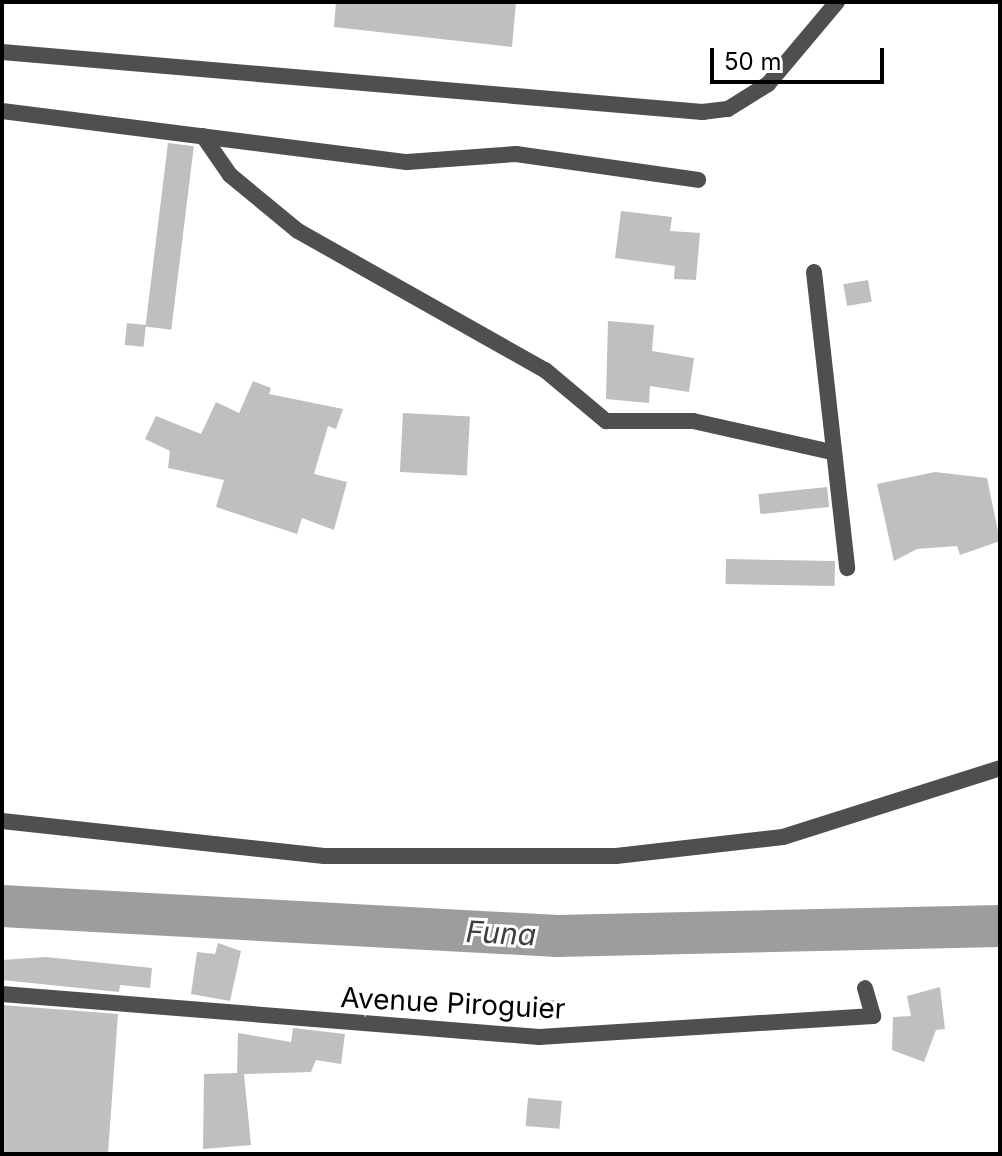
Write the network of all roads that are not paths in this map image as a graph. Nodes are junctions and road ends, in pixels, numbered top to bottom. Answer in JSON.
{"nodes":[{"id":1,"x":837,"y":2,"type":"edge"},
{"id":2,"x":2,"y":52,"type":"edge"},
{"id":3,"x":2,"y":111,"type":"edge"},
{"id":4,"x":203,"y":136,"type":"junction"},
{"id":5,"x":698,"y":180,"type":"dead end"},
{"id":6,"x":814,"y":272,"type":"dead end"},
{"id":7,"x":832,"y":452,"type":"junction"},
{"id":8,"x":847,"y":568,"type":"dead end"},
{"id":9,"x":1000,"y":768,"type":"edge"},
{"id":10,"x":2,"y":821,"type":"edge"},
{"id":11,"x":865,"y":988,"type":"dead end"},
{"id":12,"x":2,"y":994,"type":"edge"}],
"edges":[{"from":1,"to":2,"type":"street"},
{"from":3,"to":4,"type":"street"},
{"from":4,"to":5,"type":"street"},
{"from":4,"to":7,"type":"street"},
{"from":6,"to":7,"type":"street"},
{"from":7,"to":8,"type":"street"},
{"from":9,"to":10,"type":"street"},
{"from":11,"to":12,"type":"street","name":"Avenue Piroguier"}]}
